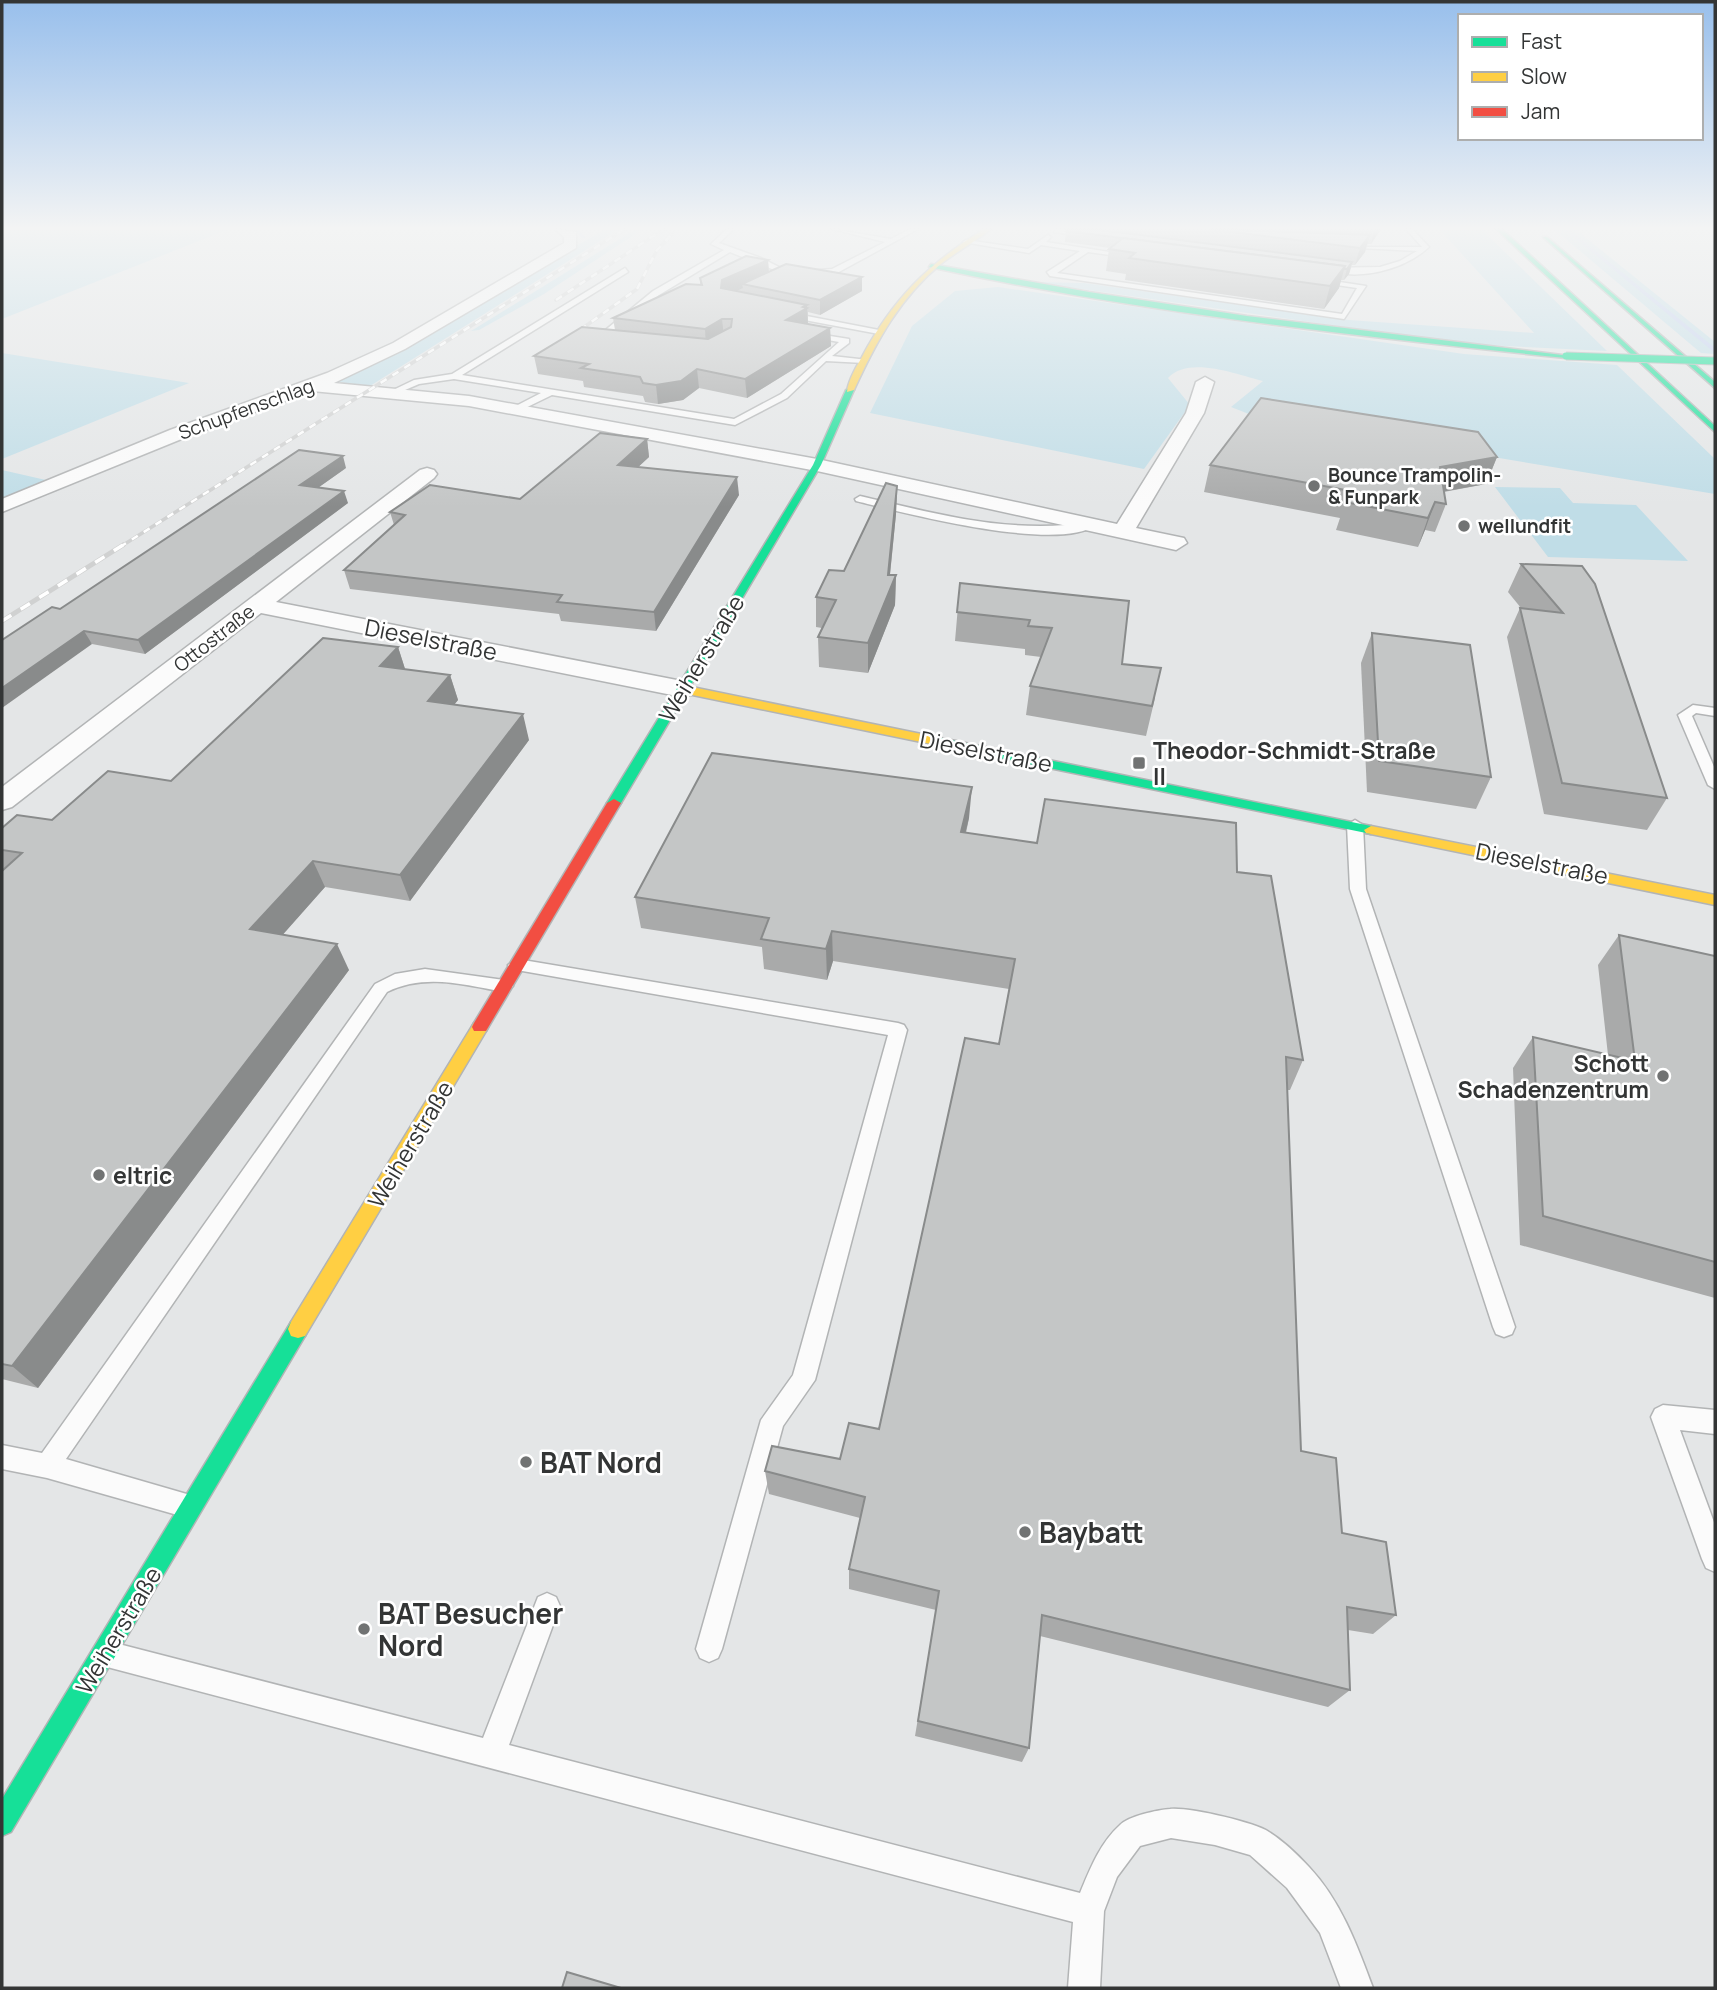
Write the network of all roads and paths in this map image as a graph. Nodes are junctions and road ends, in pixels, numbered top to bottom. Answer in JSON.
{"nodes":[{"id":1,"x":440,"y":322,"type":"edge"},
{"id":2,"x":541,"y":322,"type":"edge"},
{"id":3,"x":621,"y":322,"type":"edge"},
{"id":4,"x":833,"y":322,"type":"edge"},
{"id":5,"x":885,"y":322,"type":"edge"},
{"id":6,"x":890,"y":322,"type":"edge"},
{"id":7,"x":1283,"y":322,"type":"edge"},
{"id":8,"x":1599,"y":322,"type":"edge"},
{"id":9,"x":1641,"y":322,"type":"edge"},
{"id":10,"x":880,"y":330,"type":"junction"},
{"id":11,"x":806,"y":333,"type":"edge"},
{"id":12,"x":614,"y":341,"type":"edge"},
{"id":13,"x":824,"y":358,"type":"junction"},
{"id":14,"x":864,"y":360,"type":"junction"},
{"id":15,"x":1715,"y":361,"type":"edge"},
{"id":16,"x":454,"y":376,"type":"junction"},
{"id":17,"x":1205,"y":382,"type":"dead end"},
{"id":18,"x":315,"y":386,"type":"junction"},
{"id":19,"x":1715,"y":386,"type":"edge"},
{"id":20,"x":550,"y":392,"type":"junction"},
{"id":21,"x":391,"y":393,"type":"junction"},
{"id":22,"x":515,"y":410,"type":"junction"},
{"id":23,"x":1715,"y":430,"type":"edge"},
{"id":24,"x":817,"y":465,"type":"junction"},
{"id":25,"x":427,"y":474,"type":"dead end"},
{"id":26,"x":860,"y":499,"type":"dead end"},
{"id":27,"x":2,"y":506,"type":"edge"},
{"id":28,"x":1091,"y":525,"type":"junction"},
{"id":29,"x":1124,"y":532,"type":"junction"},
{"id":30,"x":1176,"y":543,"type":"dead end"},
{"id":31,"x":257,"y":605,"type":"junction"},
{"id":32,"x":682,"y":689,"type":"junction"},
{"id":33,"x":1715,"y":712,"type":"edge"},
{"id":34,"x":1715,"y":785,"type":"edge"},
{"id":35,"x":2,"y":801,"type":"edge"},
{"id":36,"x":1356,"y":825,"type":"junction"},
{"id":37,"x":1715,"y":900,"type":"edge"},
{"id":38,"x":517,"y":965,"type":"junction"},
{"id":39,"x":504,"y":986,"type":"junction"},
{"id":40,"x":1504,"y":1327,"type":"dead end"},
{"id":41,"x":1715,"y":1422,"type":"edge"},
{"id":42,"x":2,"y":1457,"type":"edge"},
{"id":43,"x":47,"y":1466,"type":"junction"},
{"id":44,"x":192,"y":1507,"type":"junction"},
{"id":45,"x":1715,"y":1559,"type":"edge"},
{"id":46,"x":547,"y":1606,"type":"dead end"},
{"id":47,"x":709,"y":1649,"type":"dead end"},
{"id":48,"x":104,"y":1653,"type":"junction"},
{"id":49,"x":491,"y":1754,"type":"junction"},
{"id":50,"x":2,"y":1823,"type":"edge"},
{"id":51,"x":1089,"y":1911,"type":"junction"},
{"id":52,"x":1084,"y":1988,"type":"edge"},
{"id":53,"x":1357,"y":1988,"type":"edge"}],
"edges":[{"from":1,"to":18,"type":"street","name":"Schupfenschlag"},
{"from":2,"to":16,"type":"lane"},
{"from":3,"to":12,"type":"lane"},
{"from":4,"to":10,"type":"lane"},
{"from":5,"to":10,"type":"main road","name":"Weiherstraße"},
{"from":6,"to":10,"type":"main road"},
{"from":7,"to":15,"type":"main road","bridge":true},
{"from":8,"to":23,"type":"main road"},
{"from":9,"to":19,"type":"main road"},
{"from":10,"to":14,"type":"main road","name":"Weiherstraße"},
{"from":11,"to":13,"type":"lane"},
{"from":13,"to":14,"type":"lane"},
{"from":13,"to":20,"type":"lane"},
{"from":14,"to":24,"type":"main road","name":"Weiherstraße"},
{"from":16,"to":20,"type":"lane"},
{"from":16,"to":21,"type":"lane"},
{"from":17,"to":29,"type":"street"},
{"from":18,"to":21,"type":"street"},
{"from":18,"to":27,"type":"street","name":"Schupfenschlag"},
{"from":20,"to":22,"type":"lane"},
{"from":21,"to":22,"type":"street"},
{"from":22,"to":24,"type":"street"},
{"from":24,"to":28,"type":"street"},
{"from":24,"to":32,"type":"main road","name":"Weiherstraße"},
{"from":25,"to":31,"type":"street","name":"Ottostraße"},
{"from":26,"to":28,"type":"lane"},
{"from":28,"to":29,"type":"street"},
{"from":29,"to":30,"type":"street"},
{"from":31,"to":32,"type":"street","name":"Dieselstraße"},
{"from":31,"to":35,"type":"street","name":"Ottostraße"},
{"from":32,"to":36,"type":"main road","name":"Dieselstraße"},
{"from":32,"to":38,"type":"main road","name":"Weiherstraße"},
{"from":33,"to":34,"type":"lane"},
{"from":36,"to":37,"type":"main road","name":"Dieselstraße"},
{"from":36,"to":40,"type":"lane"},
{"from":38,"to":39,"type":"main road","name":"Weiherstraße"},
{"from":38,"to":47,"type":"lane"},
{"from":39,"to":43,"type":"lane"},
{"from":39,"to":44,"type":"main road","name":"Weiherstraße"},
{"from":41,"to":45,"type":"lane"},
{"from":42,"to":43,"type":"lane"},
{"from":43,"to":44,"type":"lane"},
{"from":44,"to":48,"type":"main road","name":"Weiherstraße"},
{"from":46,"to":49,"type":"lane"},
{"from":48,"to":49,"type":"lane"},
{"from":48,"to":50,"type":"main road","name":"Weiherstraße"},
{"from":49,"to":51,"type":"lane"},
{"from":51,"to":52,"type":"lane"},
{"from":51,"to":53,"type":"lane"}]}
